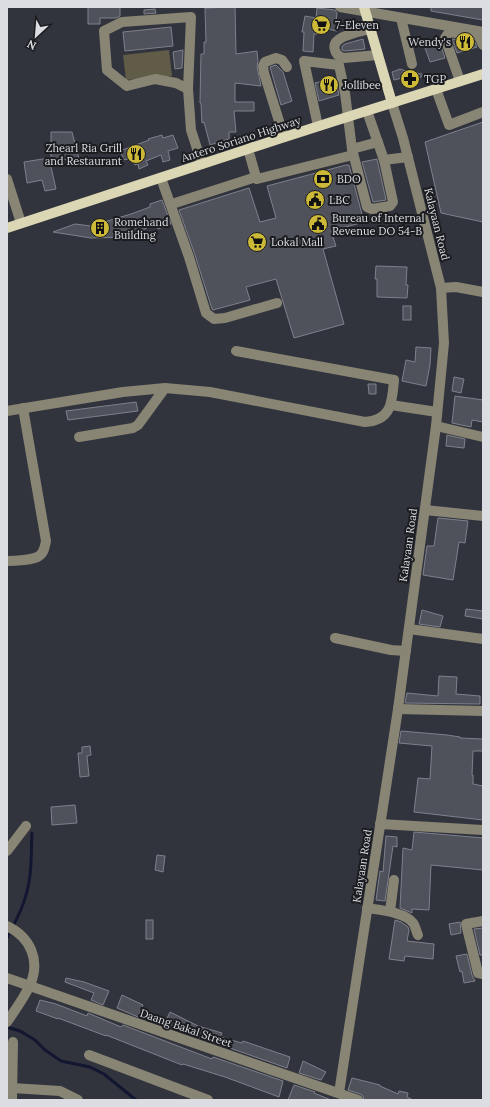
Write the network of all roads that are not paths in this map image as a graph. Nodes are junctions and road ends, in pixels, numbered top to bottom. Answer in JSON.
{"nodes":[{"id":1,"x":340,"y":7,"type":"edge"},
{"id":2,"x":364,"y":9,"type":"edge"},
{"id":3,"x":384,"y":11,"type":"edge"},
{"id":4,"x":401,"y":18,"type":"junction"},
{"id":5,"x":370,"y":29,"type":"junction"},
{"id":6,"x":483,"y":32,"type":"edge"},
{"id":7,"x":483,"y":45,"type":"edge"},
{"id":8,"x":378,"y":55,"type":"junction"},
{"id":9,"x":412,"y":64,"type":"dead end"},
{"id":10,"x":287,"y":66,"type":"dead end"},
{"id":11,"x":483,"y":74,"type":"edge"},
{"id":12,"x":460,"y":81,"type":"junction"},
{"id":13,"x":188,"y":89,"type":"junction"},
{"id":14,"x":436,"y":89,"type":"junction"},
{"id":15,"x":392,"y":104,"type":"junction"},
{"id":16,"x":367,"y":111,"type":"junction"},
{"id":17,"x":483,"y":112,"type":"edge"},
{"id":18,"x":349,"y":116,"type":"junction"},
{"id":19,"x":318,"y":126,"type":"junction"},
{"id":20,"x":284,"y":136,"type":"junction"},
{"id":21,"x":378,"y":142,"type":"junction"},
{"id":22,"x":248,"y":150,"type":"junction"},
{"id":23,"x":352,"y":152,"type":"junction"},
{"id":24,"x":408,"y":157,"type":"junction"},
{"id":25,"x":384,"y":160,"type":"junction"},
{"id":26,"x":202,"y":164,"type":"junction"},
{"id":27,"x":161,"y":178,"type":"junction"},
{"id":28,"x":256,"y":178,"type":"junction"},
{"id":29,"x":7,"y":179,"type":"edge"},
{"id":30,"x":172,"y":204,"type":"junction"},
{"id":31,"x":21,"y":223,"type":"junction"},
{"id":32,"x":7,"y":228,"type":"edge"},
{"id":33,"x":441,"y":288,"type":"junction"},
{"id":34,"x":483,"y":292,"type":"edge"},
{"id":35,"x":277,"y":302,"type":"dead end"},
{"id":36,"x":236,"y":351,"type":"dead end"},
{"id":37,"x":165,"y":388,"type":"junction"},
{"id":38,"x":391,"y":405,"type":"junction"},
{"id":39,"x":23,"y":408,"type":"junction"},
{"id":40,"x":7,"y":411,"type":"edge"},
{"id":41,"x":437,"y":412,"type":"junction"},
{"id":42,"x":436,"y":426,"type":"junction"},
{"id":43,"x":79,"y":437,"type":"dead end"},
{"id":44,"x":483,"y":437,"type":"edge"},
{"id":45,"x":425,"y":510,"type":"junction"},
{"id":46,"x":483,"y":516,"type":"edge"},
{"id":47,"x":7,"y":561,"type":"edge"},
{"id":48,"x":409,"y":629,"type":"junction"},
{"id":49,"x":335,"y":638,"type":"dead end"},
{"id":50,"x":483,"y":639,"type":"edge"},
{"id":51,"x":406,"y":651,"type":"junction"},
{"id":52,"x":398,"y":709,"type":"junction"},
{"id":53,"x":483,"y":711,"type":"edge"},
{"id":54,"x":380,"y":824,"type":"junction"},
{"id":55,"x":26,"y":826,"type":"dead end"},
{"id":56,"x":483,"y":830,"type":"edge"},
{"id":57,"x":7,"y":851,"type":"edge"},
{"id":58,"x":394,"y":880,"type":"dead end"},
{"id":59,"x":367,"y":908,"type":"junction"},
{"id":60,"x":390,"y":911,"type":"junction"},
{"id":61,"x":483,"y":921,"type":"edge"},
{"id":62,"x":11,"y":927,"type":"edge"},
{"id":63,"x":418,"y":935,"type":"dead end"},
{"id":64,"x":483,"y":974,"type":"edge"},
{"id":65,"x":11,"y":980,"type":"edge"},
{"id":66,"x":30,"y":986,"type":"junction"},
{"id":67,"x":9,"y":1019,"type":"edge"},
{"id":68,"x":13,"y":1042,"type":"dead end"},
{"id":69,"x":89,"y":1055,"type":"dead end"},
{"id":70,"x":12,"y":1088,"type":"junction"},
{"id":71,"x":339,"y":1093,"type":"junction"},
{"id":72,"x":60,"y":1096,"type":"edge"},
{"id":73,"x":12,"y":1100,"type":"edge"},
{"id":74,"x":78,"y":1100,"type":"edge"},
{"id":75,"x":208,"y":1100,"type":"edge"},
{"id":76,"x":358,"y":1100,"type":"edge"}],
"edges":[{"from":1,"to":2,"type":"street"},
{"from":2,"to":3,"type":"street"},
{"from":2,"to":5,"type":"main road","name":"Kalayaan Road"},
{"from":3,"to":4,"type":"street"},
{"from":4,"to":6,"type":"street"},
{"from":4,"to":9,"type":"street"},
{"from":5,"to":8,"type":"main road","name":"Kalayaan Road"},
{"from":5,"to":8,"type":"street"},
{"from":7,"to":12,"type":"street"},
{"from":8,"to":15,"type":"main road","name":"Kalayaan Road"},
{"from":10,"to":20,"type":"street"},
{"from":11,"to":12,"type":"main road","name":"Antero Soriano Highway"},
{"from":12,"to":14,"type":"main road","name":"Antero Soriano Highway"},
{"from":13,"to":13,"type":"street"},
{"from":13,"to":26,"type":"street"},
{"from":14,"to":15,"type":"main road","name":"Antero Soriano Highway"},
{"from":14,"to":17,"type":"street"},
{"from":15,"to":16,"type":"main road","name":"Antero Soriano Highway"},
{"from":15,"to":24,"type":"street","name":"Kalayaan Road"},
{"from":16,"to":18,"type":"main road","name":"Antero Soriano Highway"},
{"from":16,"to":21,"type":"street"},
{"from":18,"to":19,"type":"main road","name":"Antero Soriano Highway"},
{"from":18,"to":19,"type":"street"},
{"from":18,"to":23,"type":"street"},
{"from":19,"to":20,"type":"main road","name":"Antero Soriano Highway"},
{"from":20,"to":22,"type":"main road","name":"Antero Soriano Highway"},
{"from":21,"to":23,"type":"street"},
{"from":21,"to":25,"type":"street"},
{"from":22,"to":26,"type":"main road","name":"Antero Soriano Highway"},
{"from":22,"to":28,"type":"street"},
{"from":23,"to":25,"type":"street"},
{"from":23,"to":28,"type":"street"},
{"from":24,"to":25,"type":"street"},
{"from":24,"to":33,"type":"street","name":"Kalayaan Road"},
{"from":26,"to":27,"type":"main road","name":"Antero Soriano Highway"},
{"from":27,"to":30,"type":"street"},
{"from":27,"to":31,"type":"main road","name":"Antero Soriano Highway"},
{"from":28,"to":30,"type":"street"},
{"from":29,"to":31,"type":"street"},
{"from":30,"to":35,"type":"street"},
{"from":31,"to":32,"type":"main road","name":"Antero Soriano Highway"},
{"from":33,"to":34,"type":"street"},
{"from":33,"to":41,"type":"street","name":"Kalayaan Road"},
{"from":36,"to":38,"type":"street"},
{"from":37,"to":38,"type":"street"},
{"from":37,"to":39,"type":"street"},
{"from":37,"to":43,"type":"street"},
{"from":38,"to":41,"type":"street"},
{"from":39,"to":40,"type":"street"},
{"from":39,"to":47,"type":"street"},
{"from":41,"to":42,"type":"street","name":"Kalayaan Road"},
{"from":42,"to":44,"type":"street"},
{"from":42,"to":45,"type":"street","name":"Kalayaan Road"},
{"from":45,"to":46,"type":"street"},
{"from":45,"to":48,"type":"street","name":"Kalayaan Road"},
{"from":48,"to":50,"type":"street"},
{"from":48,"to":51,"type":"street","name":"Kalayaan Road"},
{"from":49,"to":51,"type":"street"},
{"from":51,"to":52,"type":"street","name":"Kalayaan Road"},
{"from":52,"to":53,"type":"street"},
{"from":52,"to":54,"type":"street","name":"Kalayaan Road"},
{"from":54,"to":56,"type":"street"},
{"from":54,"to":59,"type":"street","name":"Kalayaan Road"},
{"from":55,"to":57,"type":"street"},
{"from":58,"to":60,"type":"street"},
{"from":59,"to":60,"type":"street"},
{"from":59,"to":71,"type":"street","name":"Kalayaan Road"},
{"from":60,"to":63,"type":"street"},
{"from":61,"to":64,"type":"street"},
{"from":62,"to":66,"type":"street"},
{"from":65,"to":66,"type":"street","name":"Daang Bakal Street"},
{"from":66,"to":67,"type":"street"},
{"from":66,"to":71,"type":"street","name":"Daang Bakal Street"},
{"from":68,"to":70,"type":"street"},
{"from":69,"to":75,"type":"street"},
{"from":70,"to":72,"type":"street"},
{"from":70,"to":73,"type":"street"},
{"from":71,"to":76,"type":"street","name":"Daang Bakal Street"},
{"from":72,"to":74,"type":"street"}]}
